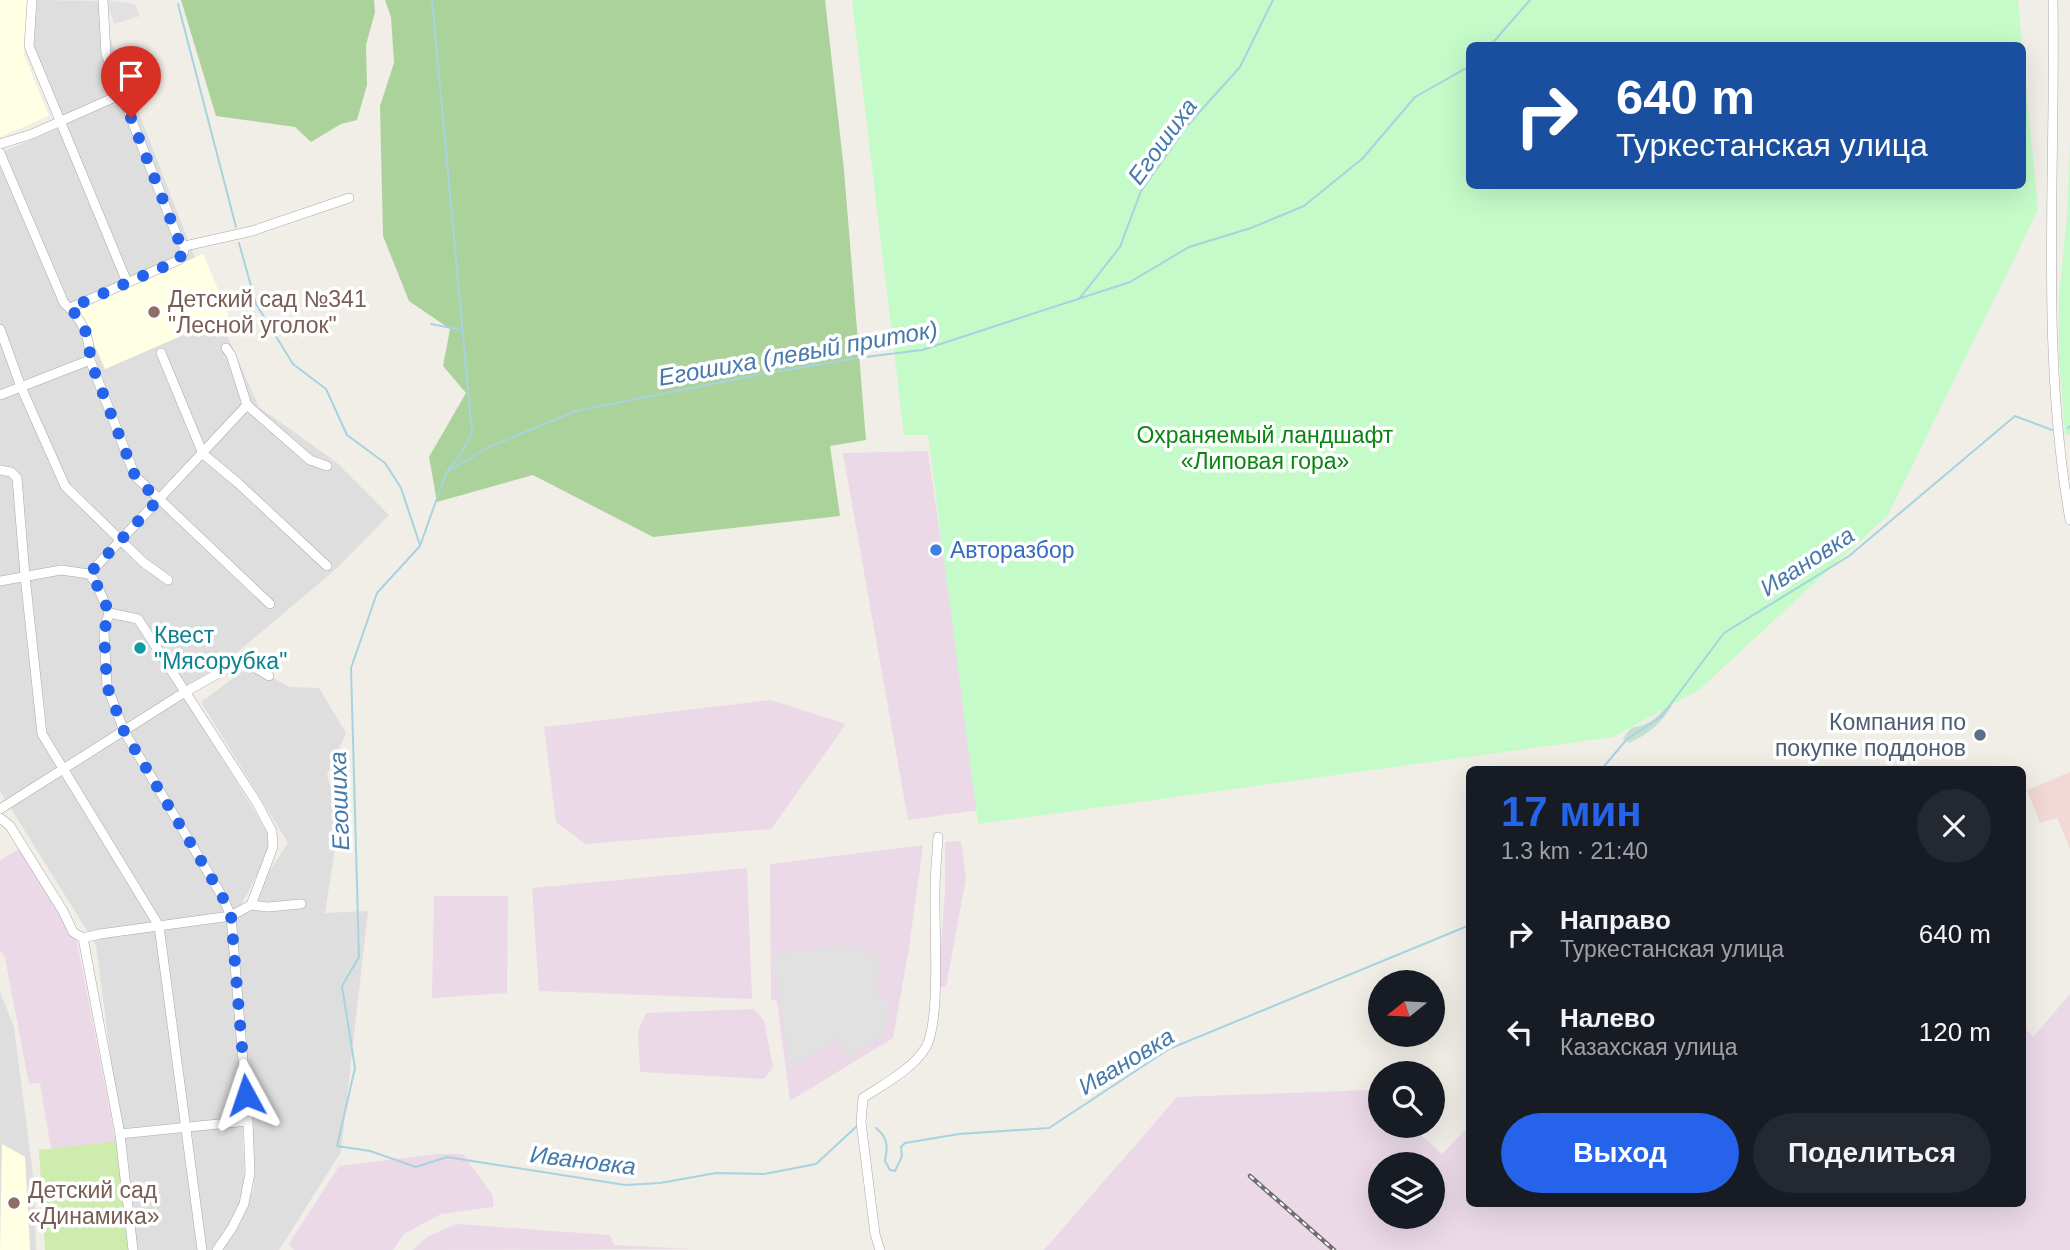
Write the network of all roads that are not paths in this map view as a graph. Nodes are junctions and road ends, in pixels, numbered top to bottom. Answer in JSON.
{"nodes":[{"id":1,"x":32,"y":0,"type":"edge"},
{"id":2,"x":103,"y":0,"type":"edge"},
{"id":3,"x":2053,"y":0,"type":"edge"},
{"id":4,"x":122,"y":94,"type":"junction"},
{"id":5,"x":60,"y":122,"type":"junction"},
{"id":6,"x":0,"y":144,"type":"edge"},
{"id":7,"x":0,"y":153,"type":"edge"},
{"id":8,"x":349,"y":198,"type":"dead end"},
{"id":9,"x":185,"y":246,"type":"junction"},
{"id":10,"x":127,"y":282,"type":"junction"},
{"id":11,"x":70,"y":308,"type":"junction"},
{"id":12,"x":0,"y":329,"type":"edge"},
{"id":13,"x":226,"y":348,"type":"dead end"},
{"id":14,"x":161,"y":353,"type":"dead end"},
{"id":15,"x":90,"y":360,"type":"junction"},
{"id":16,"x":21,"y":387,"type":"junction"},
{"id":17,"x":0,"y":396,"type":"edge"},
{"id":18,"x":247,"y":405,"type":"junction"},
{"id":19,"x":203,"y":454,"type":"junction"},
{"id":20,"x":327,"y":466,"type":"dead end"},
{"id":21,"x":0,"y":470,"type":"edge"},
{"id":22,"x":158,"y":500,"type":"junction"},
{"id":23,"x":2070,"y":520,"type":"edge"},
{"id":24,"x":121,"y":541,"type":"junction"},
{"id":25,"x":327,"y":566,"type":"dead end"},
{"id":26,"x":89,"y":574,"type":"junction"},
{"id":27,"x":24,"y":576,"type":"junction"},
{"id":28,"x":168,"y":580,"type":"dead end"},
{"id":29,"x":0,"y":581,"type":"edge"},
{"id":30,"x":270,"y":604,"type":"dead end"},
{"id":31,"x":109,"y":612,"type":"junction"},
{"id":32,"x":269,"y":676,"type":"dead end"},
{"id":33,"x":185,"y":692,"type":"junction"},
{"id":34,"x":124,"y":731,"type":"junction"},
{"id":35,"x":63,"y":769,"type":"junction"},
{"id":36,"x":0,"y":809,"type":"edge"},
{"id":37,"x":0,"y":818,"type":"edge"},
{"id":38,"x":938,"y":837,"type":"dead end"},
{"id":39,"x":301,"y":904,"type":"dead end"},
{"id":40,"x":251,"y":905,"type":"junction"},
{"id":41,"x":231,"y":916,"type":"junction"},
{"id":42,"x":159,"y":926,"type":"junction"},
{"id":43,"x":83,"y":939,"type":"junction"},
{"id":44,"x":248,"y":1121,"type":"junction"},
{"id":45,"x":186,"y":1127,"type":"junction"},
{"id":46,"x":120,"y":1134,"type":"junction"},
{"id":47,"x":133,"y":1250,"type":"edge"},
{"id":48,"x":202,"y":1250,"type":"edge"},
{"id":49,"x":217,"y":1250,"type":"edge"},
{"id":50,"x":880,"y":1250,"type":"edge"}],
"edges":[{"from":1,"to":5,"type":"street"},
{"from":2,"to":4,"type":"street"},
{"from":3,"to":23,"type":"street"},
{"from":4,"to":5,"type":"street"},
{"from":4,"to":9,"type":"street"},
{"from":5,"to":6,"type":"street"},
{"from":5,"to":10,"type":"street"},
{"from":7,"to":11,"type":"street"},
{"from":8,"to":9,"type":"street"},
{"from":9,"to":10,"type":"street"},
{"from":10,"to":11,"type":"street"},
{"from":11,"to":15,"type":"street"},
{"from":12,"to":16,"type":"street"},
{"from":13,"to":18,"type":"street"},
{"from":14,"to":19,"type":"street"},
{"from":15,"to":16,"type":"street"},
{"from":15,"to":22,"type":"street"},
{"from":16,"to":17,"type":"street"},
{"from":16,"to":24,"type":"street"},
{"from":18,"to":19,"type":"street"},
{"from":18,"to":20,"type":"street"},
{"from":19,"to":22,"type":"street"},
{"from":19,"to":25,"type":"street"},
{"from":21,"to":27,"type":"street"},
{"from":22,"to":24,"type":"street"},
{"from":22,"to":30,"type":"street"},
{"from":24,"to":26,"type":"street"},
{"from":24,"to":28,"type":"street"},
{"from":26,"to":27,"type":"street"},
{"from":26,"to":31,"type":"street"},
{"from":27,"to":29,"type":"street"},
{"from":27,"to":35,"type":"street"},
{"from":31,"to":33,"type":"street"},
{"from":31,"to":34,"type":"street"},
{"from":32,"to":33,"type":"street"},
{"from":33,"to":34,"type":"street"},
{"from":33,"to":40,"type":"street"},
{"from":34,"to":35,"type":"street"},
{"from":34,"to":41,"type":"street"},
{"from":35,"to":36,"type":"street"},
{"from":35,"to":42,"type":"street"},
{"from":37,"to":43,"type":"street"},
{"from":38,"to":50,"type":"street"},
{"from":39,"to":40,"type":"street"},
{"from":40,"to":41,"type":"street"},
{"from":41,"to":42,"type":"street"},
{"from":41,"to":44,"type":"street"},
{"from":42,"to":43,"type":"street"},
{"from":42,"to":45,"type":"street"},
{"from":43,"to":46,"type":"street"},
{"from":44,"to":45,"type":"street"},
{"from":44,"to":49,"type":"street"},
{"from":45,"to":46,"type":"street"},
{"from":45,"to":48,"type":"street"},
{"from":46,"to":47,"type":"street"}]}
